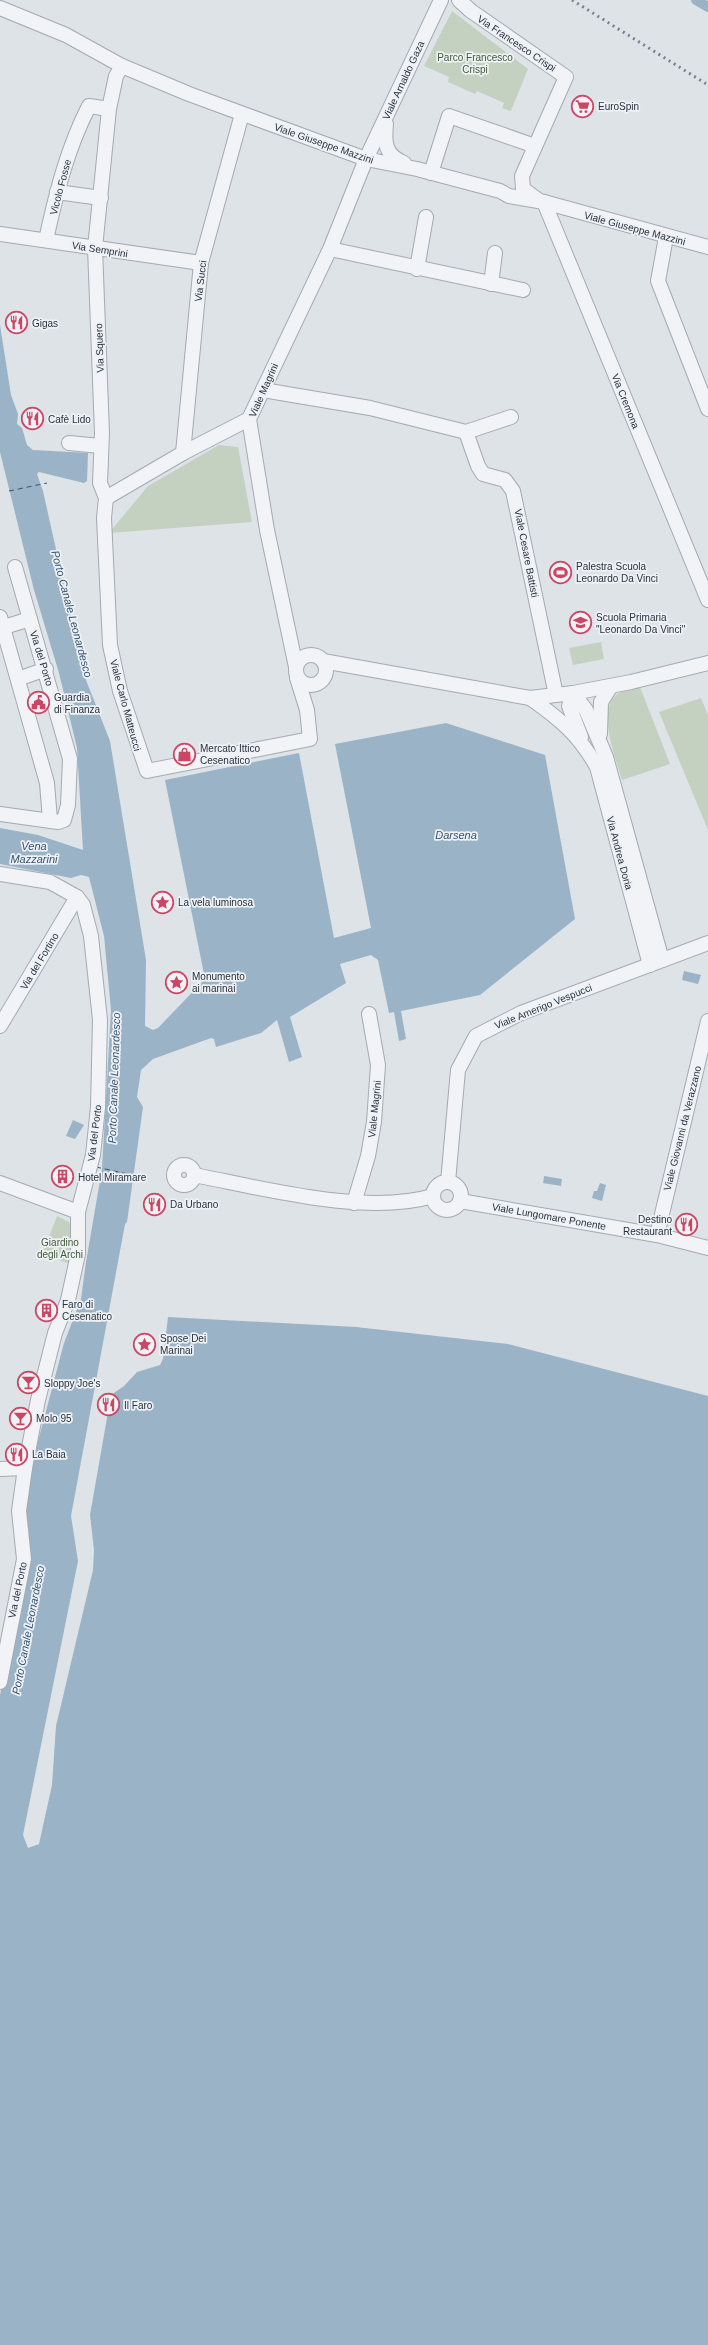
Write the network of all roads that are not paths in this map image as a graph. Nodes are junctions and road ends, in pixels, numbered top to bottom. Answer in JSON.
{"nodes":[{"id":1,"x":441,"y":0,"type":"edge"},
{"id":2,"x":459,"y":0,"type":"edge"},
{"id":3,"x":0,"y":8,"type":"edge"},
{"id":4,"x":122,"y":66,"type":"junction"},
{"id":5,"x":390,"y":108,"type":"junction"},
{"id":6,"x":109,"y":109,"type":"junction"},
{"id":7,"x":242,"y":114,"type":"junction"},
{"id":8,"x":534,"y":146,"type":"junction"},
{"id":9,"x":366,"y":159,"type":"junction"},
{"id":10,"x":417,"y":169,"type":"junction"},
{"id":11,"x":431,"y":173,"type":"junction"},
{"id":12,"x":522,"y":176,"type":"junction"},
{"id":13,"x":500,"y":191,"type":"junction"},
{"id":14,"x":57,"y":192,"type":"junction"},
{"id":15,"x":101,"y":198,"type":"junction"},
{"id":16,"x":542,"y":202,"type":"junction"},
{"id":17,"x":426,"y":217,"type":"dead end"},
{"id":18,"x":0,"y":234,"type":"edge"},
{"id":19,"x":666,"y":237,"type":"junction"},
{"id":20,"x":46,"y":240,"type":"junction"},
{"id":21,"x":95,"y":248,"type":"junction"},
{"id":22,"x":708,"y":248,"type":"edge"},
{"id":23,"x":330,"y":249,"type":"junction"},
{"id":24,"x":495,"y":253,"type":"dead end"},
{"id":25,"x":201,"y":263,"type":"junction"},
{"id":26,"x":417,"y":269,"type":"junction"},
{"id":27,"x":491,"y":284,"type":"junction"},
{"id":28,"x":523,"y":290,"type":"dead end"},
{"id":29,"x":263,"y":390,"type":"junction"},
{"id":30,"x":708,"y":409,"type":"edge"},
{"id":31,"x":511,"y":417,"type":"dead end"},
{"id":32,"x":249,"y":419,"type":"junction"},
{"id":33,"x":466,"y":432,"type":"junction"},
{"id":34,"x":69,"y":443,"type":"dead end"},
{"id":35,"x":100,"y":446,"type":"junction"},
{"id":36,"x":183,"y":453,"type":"junction"},
{"id":37,"x":100,"y":483,"type":"junction"},
{"id":38,"x":128,"y":484,"type":"junction"},
{"id":39,"x":106,"y":498,"type":"junction"},
{"id":40,"x":15,"y":567,"type":"dead end"},
{"id":41,"x":708,"y":600,"type":"edge"},
{"id":42,"x":30,"y":619,"type":"junction"},
{"id":43,"x":2,"y":622,"type":"edge"},
{"id":44,"x":290,"y":635,"type":"junction"},
{"id":45,"x":320,"y":663,"type":"junction"},
{"id":46,"x":708,"y":663,"type":"edge"},
{"id":47,"x":46,"y":669,"type":"junction"},
{"id":48,"x":297,"y":672,"type":"junction"},
{"id":49,"x":18,"y":678,"type":"junction"},
{"id":50,"x":316,"y":685,"type":"junction"},
{"id":51,"x":611,"y":686,"type":"junction"},
{"id":52,"x":573,"y":693,"type":"junction"},
{"id":53,"x":556,"y":695,"type":"junction"},
{"id":54,"x":530,"y":698,"type":"junction"},
{"id":55,"x":307,"y":710,"type":"junction"},
{"id":56,"x":310,"y":739,"type":"joint"},
{"id":57,"x":600,"y":740,"type":"junction"},
{"id":58,"x":584,"y":744,"type":"junction"},
{"id":59,"x":614,"y":808,"type":"junction"},
{"id":60,"x":0,"y":814,"type":"edge"},
{"id":61,"x":57,"y":820,"type":"junction"},
{"id":62,"x":0,"y":874,"type":"edge"},
{"id":63,"x":77,"y":897,"type":"junction"},
{"id":64,"x":708,"y":943,"type":"edge"},
{"id":65,"x":656,"y":963,"type":"junction"},
{"id":66,"x":369,"y":1014,"type":"dead end"},
{"id":67,"x":708,"y":1021,"type":"edge"},
{"id":68,"x":0,"y":1026,"type":"edge"},
{"id":69,"x":194,"y":1175,"type":"dead end"},
{"id":70,"x":448,"y":1182,"type":"junction"},
{"id":71,"x":0,"y":1183,"type":"edge"},
{"id":72,"x":433,"y":1196,"type":"junction"},
{"id":73,"x":460,"y":1201,"type":"junction"},
{"id":74,"x":354,"y":1203,"type":"junction"},
{"id":75,"x":78,"y":1212,"type":"junction"},
{"id":76,"x":656,"y":1235,"type":"junction"},
{"id":77,"x":708,"y":1248,"type":"edge"},
{"id":78,"x":25,"y":1468,"type":"junction"},
{"id":79,"x":0,"y":1469,"type":"edge"},
{"id":80,"x":0,"y":1682,"type":"edge"}],
"edges":[{"from":1,"to":5,"type":"street","name":"Viale Arnaldo Gaza"},
{"from":2,"to":8,"type":"street","name":"Via Francesco Crispi"},
{"from":3,"to":4,"type":"street","name":"Viale Giuseppe Mazzini"},
{"from":4,"to":6,"type":"street","name":"Via Squero"},
{"from":4,"to":7,"type":"street","name":"Viale Giuseppe Mazzini"},
{"from":5,"to":9,"type":"street","name":"Viale Arnaldo Gaza"},
{"from":5,"to":10,"type":"street"},
{"from":6,"to":14,"type":"street","name":"Vicolo Fosse"},
{"from":6,"to":15,"type":"street","name":"Via Squero"},
{"from":7,"to":9,"type":"street","name":"Viale Giuseppe Mazzini"},
{"from":7,"to":25,"type":"street","name":"Via Succi"},
{"from":8,"to":11,"type":"street"},
{"from":8,"to":12,"type":"street","name":"Via Francesco Crispi"},
{"from":9,"to":10,"type":"street","name":"Viale Giuseppe Mazzini"},
{"from":9,"to":23,"type":"street","name":"Viale Magrini"},
{"from":10,"to":11,"type":"street","name":"Viale Giuseppe Mazzini"},
{"from":11,"to":13,"type":"street","name":"Viale Giuseppe Mazzini"},
{"from":12,"to":13,"type":"street"},
{"from":12,"to":16,"type":"street"},
{"from":13,"to":16,"type":"street","name":"Viale Giuseppe Mazzini"},
{"from":14,"to":15,"type":"street"},
{"from":14,"to":20,"type":"street","name":"Vicolo Fosse"},
{"from":15,"to":21,"type":"street","name":"Via Squero"},
{"from":16,"to":19,"type":"street","name":"Viale Giuseppe Mazzini"},
{"from":16,"to":41,"type":"street","name":"Via Cremona"},
{"from":17,"to":26,"type":"street"},
{"from":18,"to":20,"type":"street","name":"Via Semprini"},
{"from":19,"to":22,"type":"street","name":"Viale Giuseppe Mazzini"},
{"from":19,"to":30,"type":"street"},
{"from":20,"to":21,"type":"street","name":"Via Semprini"},
{"from":21,"to":25,"type":"street","name":"Via Semprini"},
{"from":21,"to":35,"type":"street","name":"Via Squero"},
{"from":23,"to":26,"type":"street"},
{"from":23,"to":29,"type":"street","name":"Viale Magrini"},
{"from":24,"to":27,"type":"street"},
{"from":25,"to":36,"type":"street","name":"Via Succi"},
{"from":26,"to":27,"type":"street"},
{"from":27,"to":28,"type":"street"},
{"from":29,"to":32,"type":"street","name":"Viale Magrini"},
{"from":29,"to":33,"type":"street"},
{"from":31,"to":33,"type":"street"},
{"from":32,"to":36,"type":"street"},
{"from":32,"to":44,"type":"street","name":"Viale Magrini"},
{"from":33,"to":53,"type":"street","name":"Viale Cesare Battisti"},
{"from":34,"to":35,"type":"street"},
{"from":35,"to":37,"type":"street","name":"Via Squero"},
{"from":36,"to":38,"type":"street"},
{"from":37,"to":38,"type":"street"},
{"from":37,"to":39,"type":"street","name":"Via Squero"},
{"from":38,"to":39,"type":"street"},
{"from":39,"to":56,"type":"street","name":"Viale Carlo Matteucci"},
{"from":40,"to":42,"type":"street","name":"Via del Porto"},
{"from":42,"to":43,"type":"street"},
{"from":42,"to":47,"type":"street","name":"Via del Porto"},
{"from":43,"to":49,"type":"street"},
{"from":44,"to":45,"type":"street"},
{"from":44,"to":48,"type":"street","name":"Viale Magrini"},
{"from":45,"to":48,"type":"street"},
{"from":45,"to":50,"type":"street"},
{"from":45,"to":54,"type":"street"},
{"from":46,"to":51,"type":"street"},
{"from":47,"to":49,"type":"street"},
{"from":47,"to":61,"type":"street","name":"Via del Porto"},
{"from":48,"to":50,"type":"street"},
{"from":48,"to":55,"type":"street","name":"Viale Magrini"},
{"from":49,"to":61,"type":"street"},
{"from":50,"to":55,"type":"street","name":"Viale Magrini"},
{"from":51,"to":52,"type":"street"},
{"from":51,"to":57,"type":"street","name":"Via Andrea Doria"},
{"from":52,"to":53,"type":"street"},
{"from":52,"to":57,"type":"street","name":"Via Andrea Doria"},
{"from":52,"to":58,"type":"street","name":"Via Andrea Doria"},
{"from":53,"to":54,"type":"street"},
{"from":54,"to":58,"type":"street","name":"Via Andrea Doria"},
{"from":55,"to":56,"type":"street","name":"Viale Magrini"},
{"from":57,"to":59,"type":"street","name":"Via Andrea Doria"},
{"from":58,"to":59,"type":"street","name":"Via Andrea Doria"},
{"from":59,"to":65,"type":"street","name":"Via Andrea Doria"},
{"from":60,"to":61,"type":"street"},
{"from":62,"to":63,"type":"street"},
{"from":63,"to":68,"type":"street","name":"Via del Fortino"},
{"from":63,"to":75,"type":"street","name":"Via del Porto"},
{"from":64,"to":65,"type":"street","name":"Viale Amerigo Vespucci"},
{"from":65,"to":70,"type":"street","name":"Viale Amerigo Vespucci"},
{"from":66,"to":74,"type":"street","name":"Viale Magrini"},
{"from":67,"to":76,"type":"street","name":"Viale Giovanni da Verazzano"},
{"from":69,"to":74,"type":"street"},
{"from":70,"to":72,"type":"street"},
{"from":70,"to":73,"type":"street"},
{"from":71,"to":75,"type":"street"},
{"from":72,"to":73,"type":"street"},
{"from":72,"to":74,"type":"street"},
{"from":73,"to":76,"type":"street","name":"Viale Lungomare Ponente"},
{"from":75,"to":78,"type":"street","name":"Via del Porto"},
{"from":76,"to":77,"type":"street","name":"Viale Lungomare Ponente"},
{"from":78,"to":79,"type":"street"},
{"from":78,"to":80,"type":"street","name":"Via del Porto"}]}
